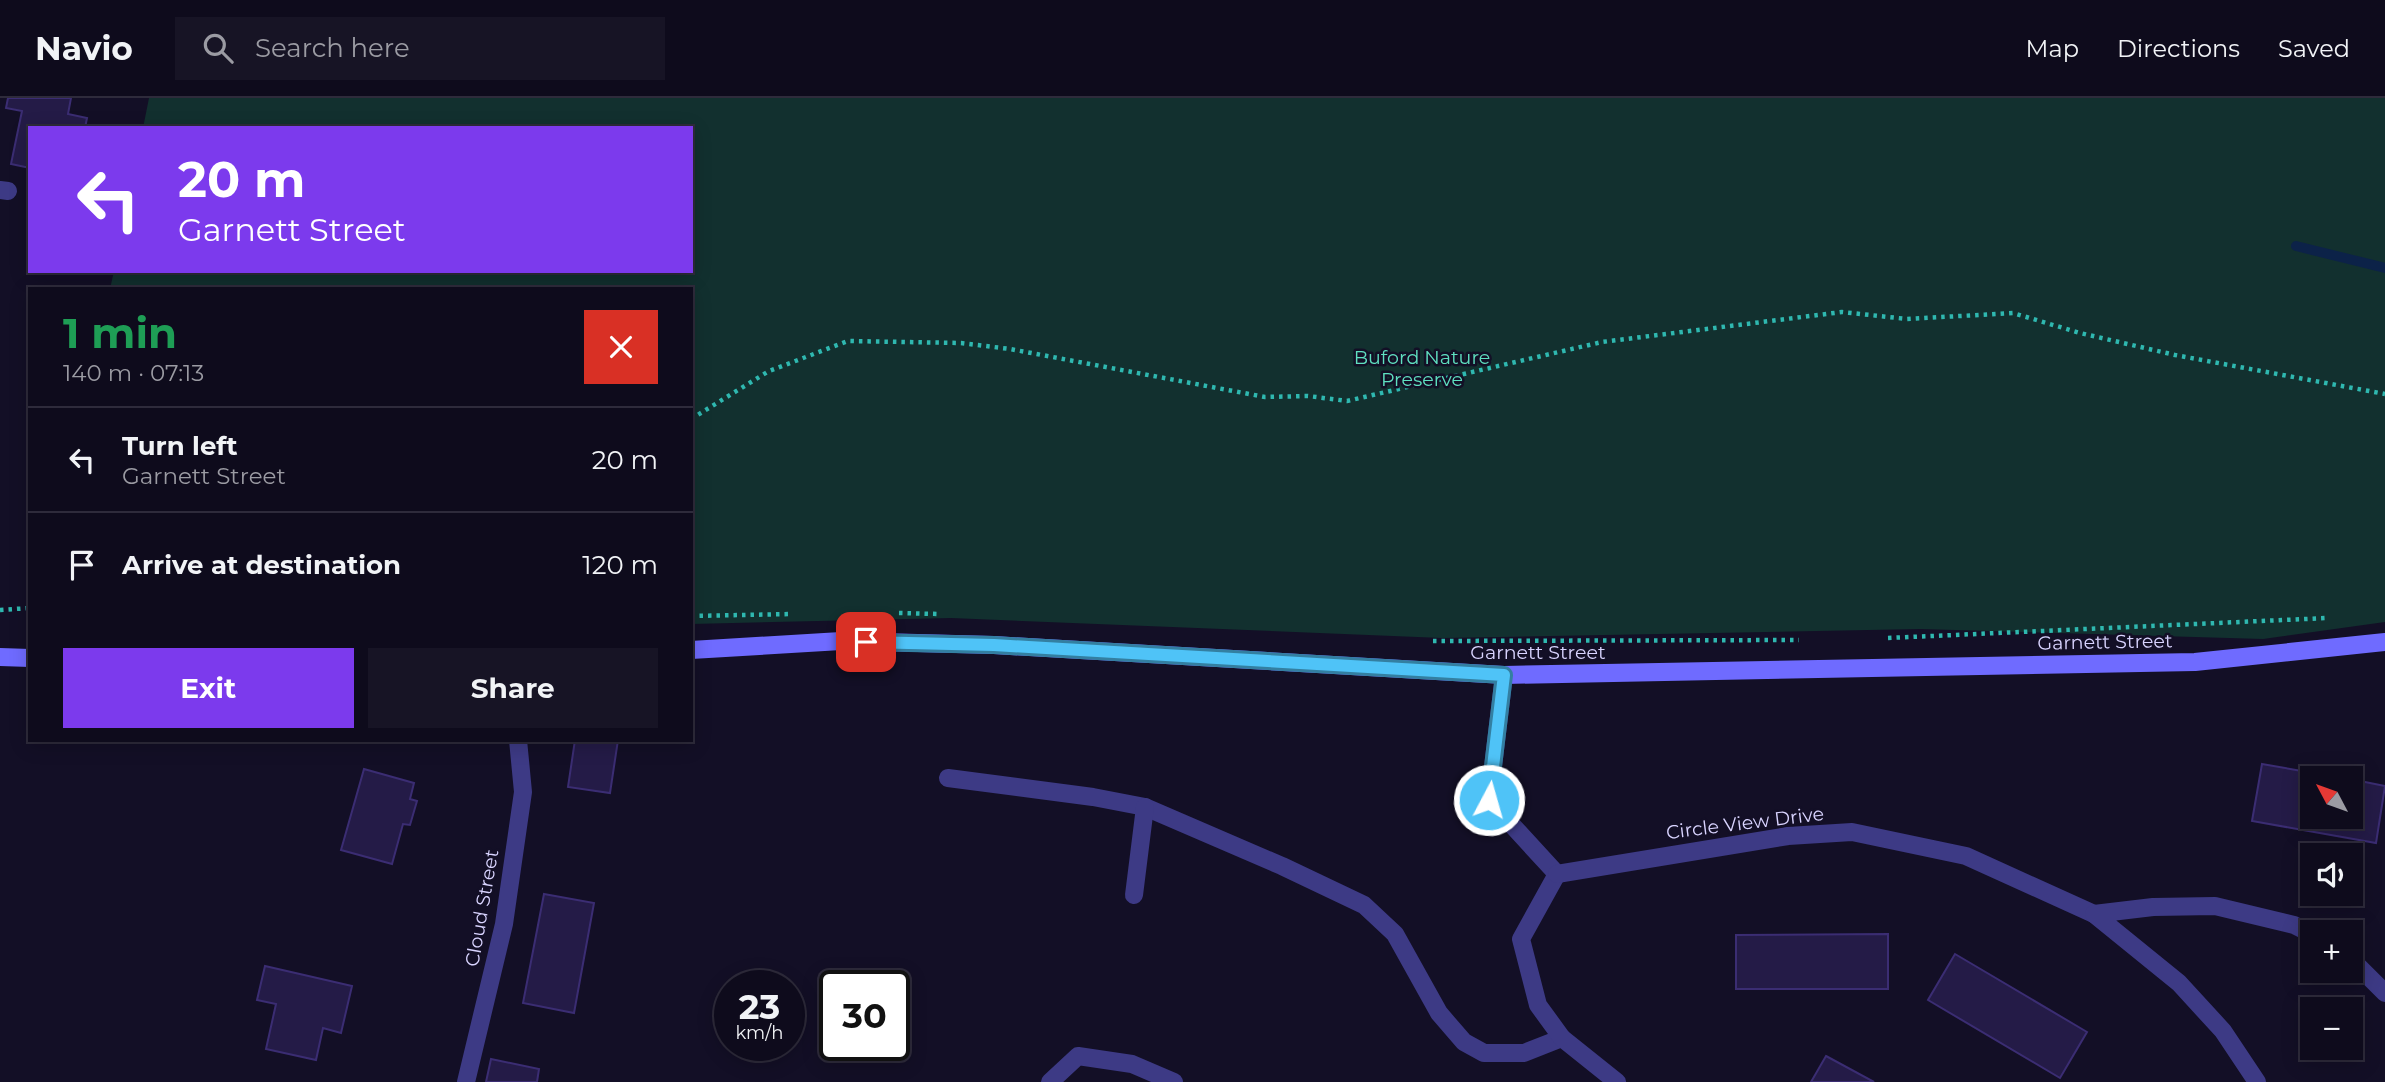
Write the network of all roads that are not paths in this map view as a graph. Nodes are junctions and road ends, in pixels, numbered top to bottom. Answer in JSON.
{"nodes":[{"id":1,"x":2385,"y":642,"type":"edge"},
{"id":2,"x":693,"y":650,"type":"edge"},
{"id":3,"x":0,"y":657,"type":"edge"},
{"id":4,"x":28,"y":658,"type":"edge"},
{"id":5,"x":1504,"y":675,"type":"junction"},
{"id":6,"x":517,"y":742,"type":"edge"},
{"id":7,"x":948,"y":778,"type":"dead end"},
{"id":8,"x":1145,"y":807,"type":"junction"},
{"id":9,"x":1557,"y":874,"type":"junction"},
{"id":10,"x":1134,"y":895,"type":"dead end"},
{"id":11,"x":2094,"y":914,"type":"junction"},
{"id":12,"x":2300,"y":928,"type":"edge"},
{"id":13,"x":2363,"y":971,"type":"edge"},
{"id":14,"x":2385,"y":993,"type":"edge"},
{"id":15,"x":1562,"y":1038,"type":"junction"},
{"id":16,"x":466,"y":1082,"type":"edge"},
{"id":17,"x":1050,"y":1082,"type":"edge"},
{"id":18,"x":1174,"y":1082,"type":"edge"},
{"id":19,"x":1617,"y":1082,"type":"edge"},
{"id":20,"x":2257,"y":1082,"type":"edge"}],
"edges":[{"from":1,"to":5,"type":"street","name":"Garnett Street"},
{"from":2,"to":5,"type":"street","name":"Garnett Street"},
{"from":3,"to":4,"type":"street"},
{"from":5,"to":9,"type":"street"},
{"from":6,"to":16,"type":"street","name":"Cloud Street"},
{"from":7,"to":8,"type":"street"},
{"from":8,"to":10,"type":"street"},
{"from":8,"to":15,"type":"street"},
{"from":9,"to":11,"type":"street","name":"Circle View Drive"},
{"from":9,"to":15,"type":"street"},
{"from":11,"to":12,"type":"street"},
{"from":11,"to":20,"type":"street","name":"Circle View Drive"},
{"from":13,"to":14,"type":"street"},
{"from":15,"to":19,"type":"street"},
{"from":17,"to":18,"type":"street"}]}
